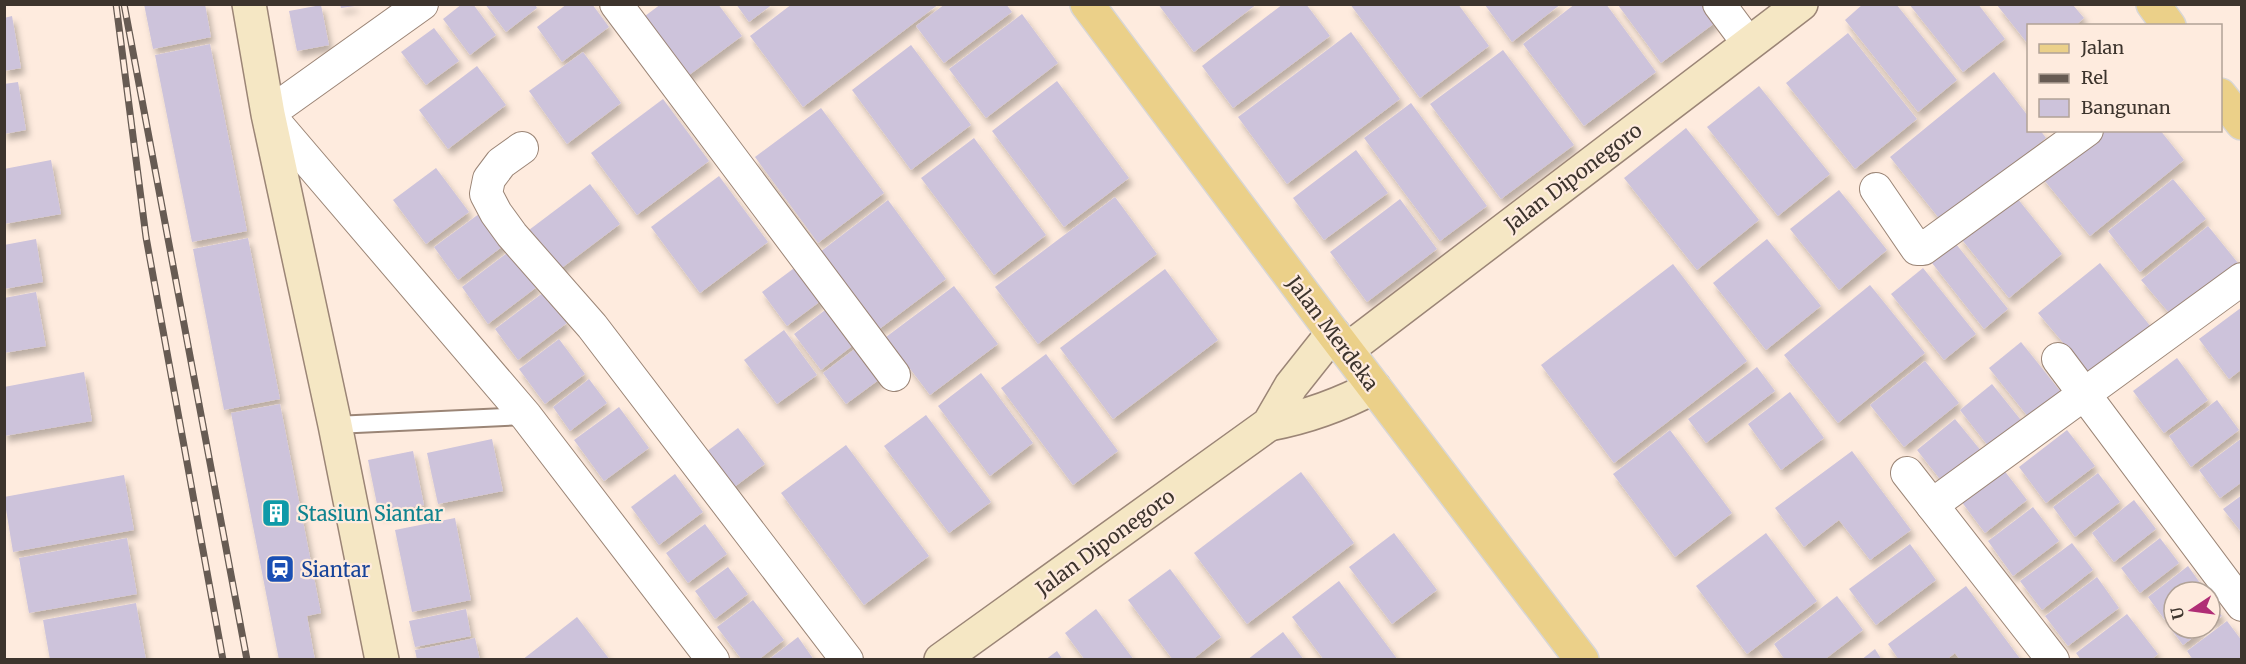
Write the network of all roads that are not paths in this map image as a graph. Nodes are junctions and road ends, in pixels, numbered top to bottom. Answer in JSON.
{"nodes":[{"id":1,"x":249,"y":4,"type":"edge"},
{"id":2,"x":422,"y":4,"type":"edge"},
{"id":3,"x":616,"y":4,"type":"edge"},
{"id":4,"x":1087,"y":4,"type":"edge"},
{"id":5,"x":1719,"y":4,"type":"edge"},
{"id":6,"x":1800,"y":4,"type":"edge"},
{"id":7,"x":2153,"y":4,"type":"edge"},
{"id":8,"x":2168,"y":24,"type":"edge"},
{"id":9,"x":1748,"y":43,"type":"junction"},
{"id":10,"x":2222,"y":98,"type":"edge"},
{"id":11,"x":268,"y":114,"type":"junction"},
{"id":12,"x":2241,"y":123,"type":"edge"},
{"id":13,"x":2084,"y":132,"type":"edge"},
{"id":14,"x":522,"y":148,"type":"dead end"},
{"id":15,"x":1876,"y":189,"type":"dead end"},
{"id":16,"x":2241,"y":279,"type":"edge"},
{"id":17,"x":1340,"y":341,"type":"junction"},
{"id":18,"x":2058,"y":359,"type":"dead end"},
{"id":19,"x":894,"y":375,"type":"dead end"},
{"id":20,"x":1374,"y":387,"type":"junction"},
{"id":21,"x":2085,"y":394,"type":"junction"},
{"id":22,"x":526,"y":416,"type":"junction"},
{"id":23,"x":1269,"y":424,"type":"junction"},
{"id":24,"x":335,"y":425,"type":"junction"},
{"id":25,"x":1906,"y":473,"type":"dead end"},
{"id":26,"x":1932,"y":505,"type":"junction"},
{"id":27,"x":2241,"y":605,"type":"edge"},
{"id":28,"x":382,"y":660,"type":"edge"},
{"id":29,"x":713,"y":660,"type":"edge"},
{"id":30,"x":847,"y":660,"type":"edge"},
{"id":31,"x":941,"y":660,"type":"edge"},
{"id":32,"x":1582,"y":660,"type":"edge"},
{"id":33,"x":2054,"y":660,"type":"edge"}],
"edges":[{"from":1,"to":11,"type":"street"},
{"from":2,"to":11,"type":"street"},
{"from":3,"to":19,"type":"street"},
{"from":4,"to":17,"type":"main road","name":"Jalan Merdeka"},
{"from":5,"to":9,"type":"street"},
{"from":6,"to":9,"type":"street","name":"Jalan Diponegoro"},
{"from":7,"to":8,"type":"main road"},
{"from":9,"to":17,"type":"street","name":"Jalan Diponegoro"},
{"from":10,"to":12,"type":"main road"},
{"from":11,"to":22,"type":"street"},
{"from":11,"to":24,"type":"street"},
{"from":13,"to":15,"type":"street"},
{"from":14,"to":30,"type":"street"},
{"from":16,"to":21,"type":"street"},
{"from":17,"to":20,"type":"main road","name":"Jalan Merdeka"},
{"from":17,"to":23,"type":"street","name":"Jalan Diponegoro"},
{"from":18,"to":21,"type":"street"},
{"from":20,"to":23,"type":"street","name":"Jalan Diponegoro"},
{"from":20,"to":32,"type":"main road","name":"Jalan Merdeka"},
{"from":21,"to":26,"type":"street"},
{"from":21,"to":27,"type":"street"},
{"from":22,"to":24,"type":"lane"},
{"from":22,"to":29,"type":"street"},
{"from":23,"to":31,"type":"street","name":"Jalan Diponegoro"},
{"from":24,"to":28,"type":"street"},
{"from":25,"to":26,"type":"street"},
{"from":26,"to":33,"type":"street"}]}
